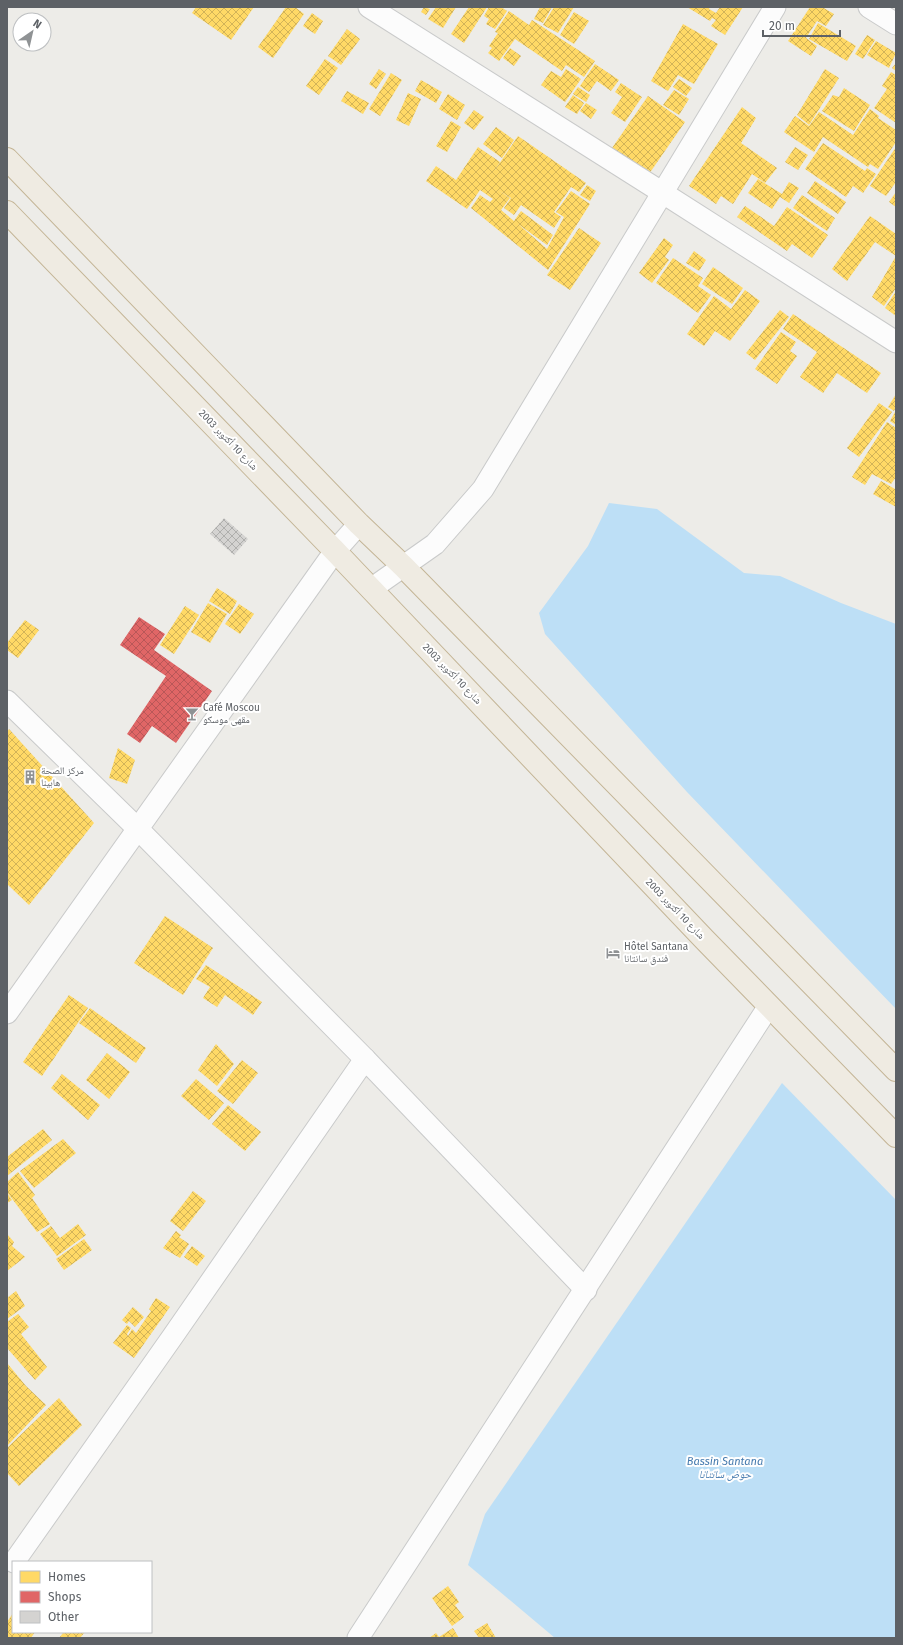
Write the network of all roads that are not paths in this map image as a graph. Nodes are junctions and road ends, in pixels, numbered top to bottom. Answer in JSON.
{"nodes":[{"id":1,"x":368,"y":7,"type":"edge"},
{"id":2,"x":775,"y":7,"type":"edge"},
{"id":3,"x":869,"y":7,"type":"edge"},
{"id":4,"x":896,"y":24,"type":"edge"},
{"id":5,"x":7,"y":159,"type":"edge"},
{"id":6,"x":664,"y":193,"type":"junction"},
{"id":7,"x":7,"y":212,"type":"edge"},
{"id":8,"x":896,"y":342,"type":"edge"},
{"id":9,"x":359,"y":524,"type":"junction"},
{"id":10,"x":335,"y":551,"type":"junction"},
{"id":11,"x":404,"y":568,"type":"junction"},
{"id":12,"x":371,"y":589,"type":"junction"},
{"id":13,"x":7,"y":700,"type":"edge"},
{"id":14,"x":137,"y":828,"type":"junction"},
{"id":15,"x":769,"y":1006,"type":"junction"},
{"id":16,"x":7,"y":1013,"type":"edge"},
{"id":17,"x":366,"y":1059,"type":"junction"},
{"id":18,"x":896,"y":1070,"type":"edge"},
{"id":19,"x":896,"y":1136,"type":"edge"},
{"id":20,"x":586,"y":1290,"type":"junction"},
{"id":21,"x":14,"y":1561,"type":"edge"},
{"id":22,"x":358,"y":1638,"type":"edge"}],
"edges":[{"from":1,"to":6,"type":"street"},
{"from":2,"to":6,"type":"street"},
{"from":3,"to":4,"type":"street"},
{"from":5,"to":9,"type":"highway"},
{"from":6,"to":8,"type":"street"},
{"from":6,"to":11,"type":"street"},
{"from":7,"to":10,"type":"highway","name":"شارع 10 أكتوبر 2003"},
{"from":9,"to":10,"type":"street"},
{"from":9,"to":11,"type":"highway"},
{"from":10,"to":12,"type":"highway","name":"شارع 10 أكتوبر 2003"},
{"from":10,"to":14,"type":"street"},
{"from":11,"to":12,"type":"street"},
{"from":11,"to":18,"type":"highway"},
{"from":12,"to":15,"type":"highway","name":"شارع 10 أكتوبر 2003"},
{"from":13,"to":14,"type":"street"},
{"from":14,"to":16,"type":"street"},
{"from":14,"to":17,"type":"street"},
{"from":15,"to":19,"type":"highway","name":"شارع 10 أكتوبر 2003"},
{"from":15,"to":20,"type":"street"},
{"from":17,"to":20,"type":"street"},
{"from":17,"to":21,"type":"street"},
{"from":20,"to":22,"type":"street"}]}
